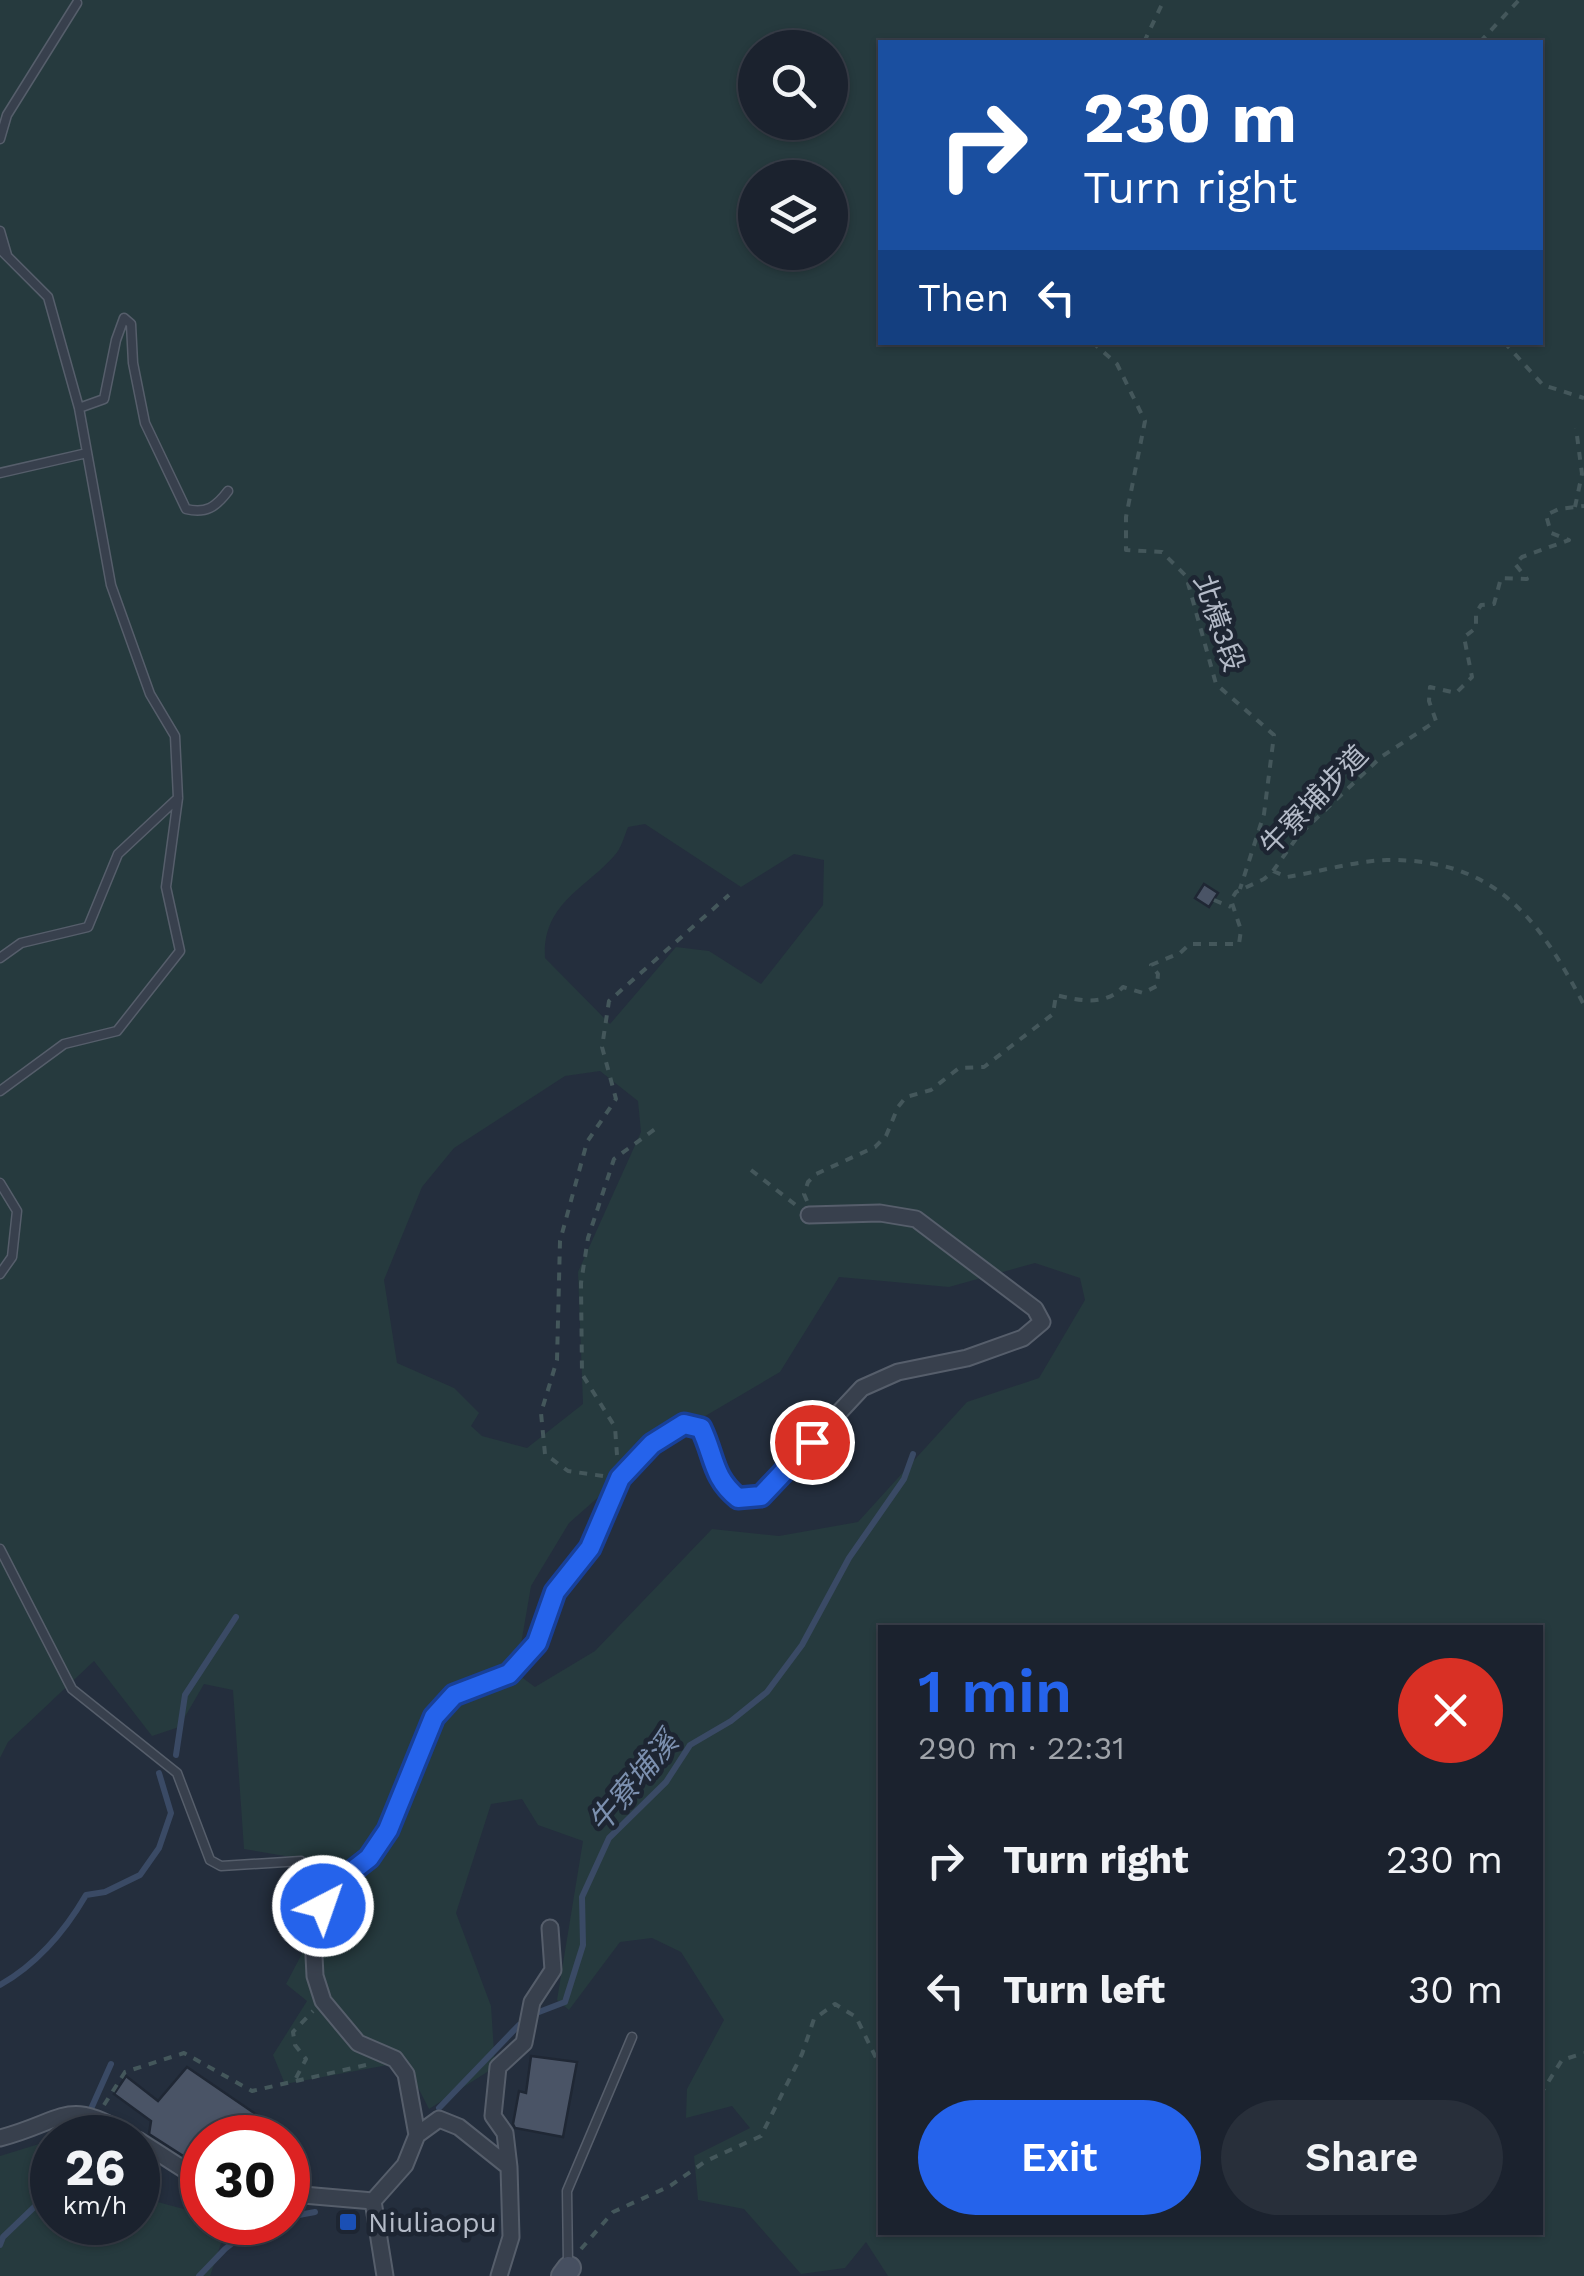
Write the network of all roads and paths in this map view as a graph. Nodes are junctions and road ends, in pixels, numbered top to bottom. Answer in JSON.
{"nodes":[{"id":1,"x":1164,"y":0,"type":"edge"},
{"id":2,"x":1519,"y":0,"type":"edge"},
{"id":3,"x":77,"y":3,"type":"dead end"},
{"id":4,"x":1145,"y":40,"type":"edge"},
{"id":5,"x":1482,"y":40,"type":"edge"},
{"id":6,"x":0,"y":139,"type":"edge"},
{"id":7,"x":0,"y":231,"type":"edge"},
{"id":8,"x":3,"y":252,"type":"edge"},
{"id":9,"x":1095,"y":345,"type":"edge"},
{"id":10,"x":1507,"y":345,"type":"edge"},
{"id":11,"x":1584,"y":398,"type":"edge"},
{"id":12,"x":79,"y":408,"type":"junction"},
{"id":13,"x":1576,"y":428,"type":"dead end"},
{"id":14,"x":87,"y":453,"type":"junction"},
{"id":15,"x":0,"y":474,"type":"edge"},
{"id":16,"x":228,"y":492,"type":"dead end"},
{"id":17,"x":1584,"y":506,"type":"edge"},
{"id":18,"x":1575,"y":508,"type":"junction"},
{"id":19,"x":178,"y":798,"type":"junction"},
{"id":20,"x":1273,"y":871,"type":"junction"},
{"id":21,"x":1240,"y":890,"type":"junction"},
{"id":22,"x":728,"y":895,"type":"dead end"},
{"id":23,"x":1214,"y":900,"type":"dead end"},
{"id":24,"x":1232,"y":907,"type":"junction"},
{"id":25,"x":0,"y":958,"type":"edge"},
{"id":26,"x":1584,"y":1005,"type":"edge"},
{"id":27,"x":0,"y":1092,"type":"edge"},
{"id":28,"x":656,"y":1130,"type":"dead end"},
{"id":29,"x":751,"y":1170,"type":"dead end"},
{"id":30,"x":0,"y":1184,"type":"edge"},
{"id":31,"x":809,"y":1215,"type":"junction"},
{"id":32,"x":0,"y":1274,"type":"edge"},
{"id":33,"x":620,"y":1478,"type":"junction"},
{"id":34,"x":0,"y":1549,"type":"edge"},
{"id":35,"x":328,"y":1890,"type":"junction"},
{"id":36,"x":550,"y":1928,"type":"dead end"},
{"id":37,"x":323,"y":2000,"type":"junction"},
{"id":38,"x":632,"y":2037,"type":"dead end"},
{"id":39,"x":1584,"y":2053,"type":"edge"},
{"id":40,"x":395,"y":2059,"type":"junction"},
{"id":41,"x":878,"y":2062,"type":"edge"},
{"id":42,"x":295,"y":2080,"type":"junction"},
{"id":43,"x":1543,"y":2091,"type":"edge"},
{"id":44,"x":89,"y":2115,"type":"edge"},
{"id":45,"x":30,"y":2128,"type":"edge"},
{"id":46,"x":417,"y":2135,"type":"junction"},
{"id":47,"x":0,"y":2138,"type":"edge"},
{"id":48,"x":509,"y":2168,"type":"junction"},
{"id":49,"x":310,"y":2196,"type":"edge"},
{"id":50,"x":373,"y":2201,"type":"junction"},
{"id":51,"x":566,"y":2272,"type":"edge"},
{"id":52,"x":384,"y":2276,"type":"edge"},
{"id":53,"x":499,"y":2276,"type":"edge"}],
"edges":[{"from":1,"to":4,"type":"path"},
{"from":2,"to":5,"type":"path"},
{"from":3,"to":6,"type":"lane"},
{"from":7,"to":8,"type":"lane"},
{"from":8,"to":12,"type":"lane"},
{"from":9,"to":21,"type":"path","name":"北橫3段"},
{"from":10,"to":11,"type":"path"},
{"from":12,"to":14,"type":"lane"},
{"from":12,"to":16,"type":"lane"},
{"from":13,"to":18,"type":"path"},
{"from":14,"to":15,"type":"lane"},
{"from":14,"to":19,"type":"lane"},
{"from":17,"to":18,"type":"path"},
{"from":18,"to":20,"type":"path","name":"牛寮埔步道"},
{"from":19,"to":25,"type":"lane"},
{"from":19,"to":27,"type":"lane"},
{"from":20,"to":21,"type":"path","name":"牛寮埔步道"},
{"from":20,"to":26,"type":"path"},
{"from":21,"to":24,"type":"path"},
{"from":22,"to":33,"type":"path"},
{"from":23,"to":24,"type":"path"},
{"from":24,"to":31,"type":"path"},
{"from":28,"to":33,"type":"path"},
{"from":29,"to":31,"type":"path"},
{"from":30,"to":32,"type":"lane"},
{"from":31,"to":33,"type":"street"},
{"from":33,"to":35,"type":"street"},
{"from":34,"to":35,"type":"lane"},
{"from":35,"to":37,"type":"street"},
{"from":36,"to":48,"type":"street"},
{"from":37,"to":40,"type":"street"},
{"from":37,"to":42,"type":"path"},
{"from":38,"to":51,"type":"lane"},
{"from":39,"to":43,"type":"path"},
{"from":40,"to":42,"type":"path"},
{"from":40,"to":46,"type":"street"},
{"from":41,"to":51,"type":"path"},
{"from":42,"to":44,"type":"path"},
{"from":45,"to":47,"type":"street"},
{"from":46,"to":48,"type":"street"},
{"from":46,"to":50,"type":"street"},
{"from":48,"to":53,"type":"street"},
{"from":49,"to":50,"type":"street"},
{"from":50,"to":52,"type":"street"}]}
